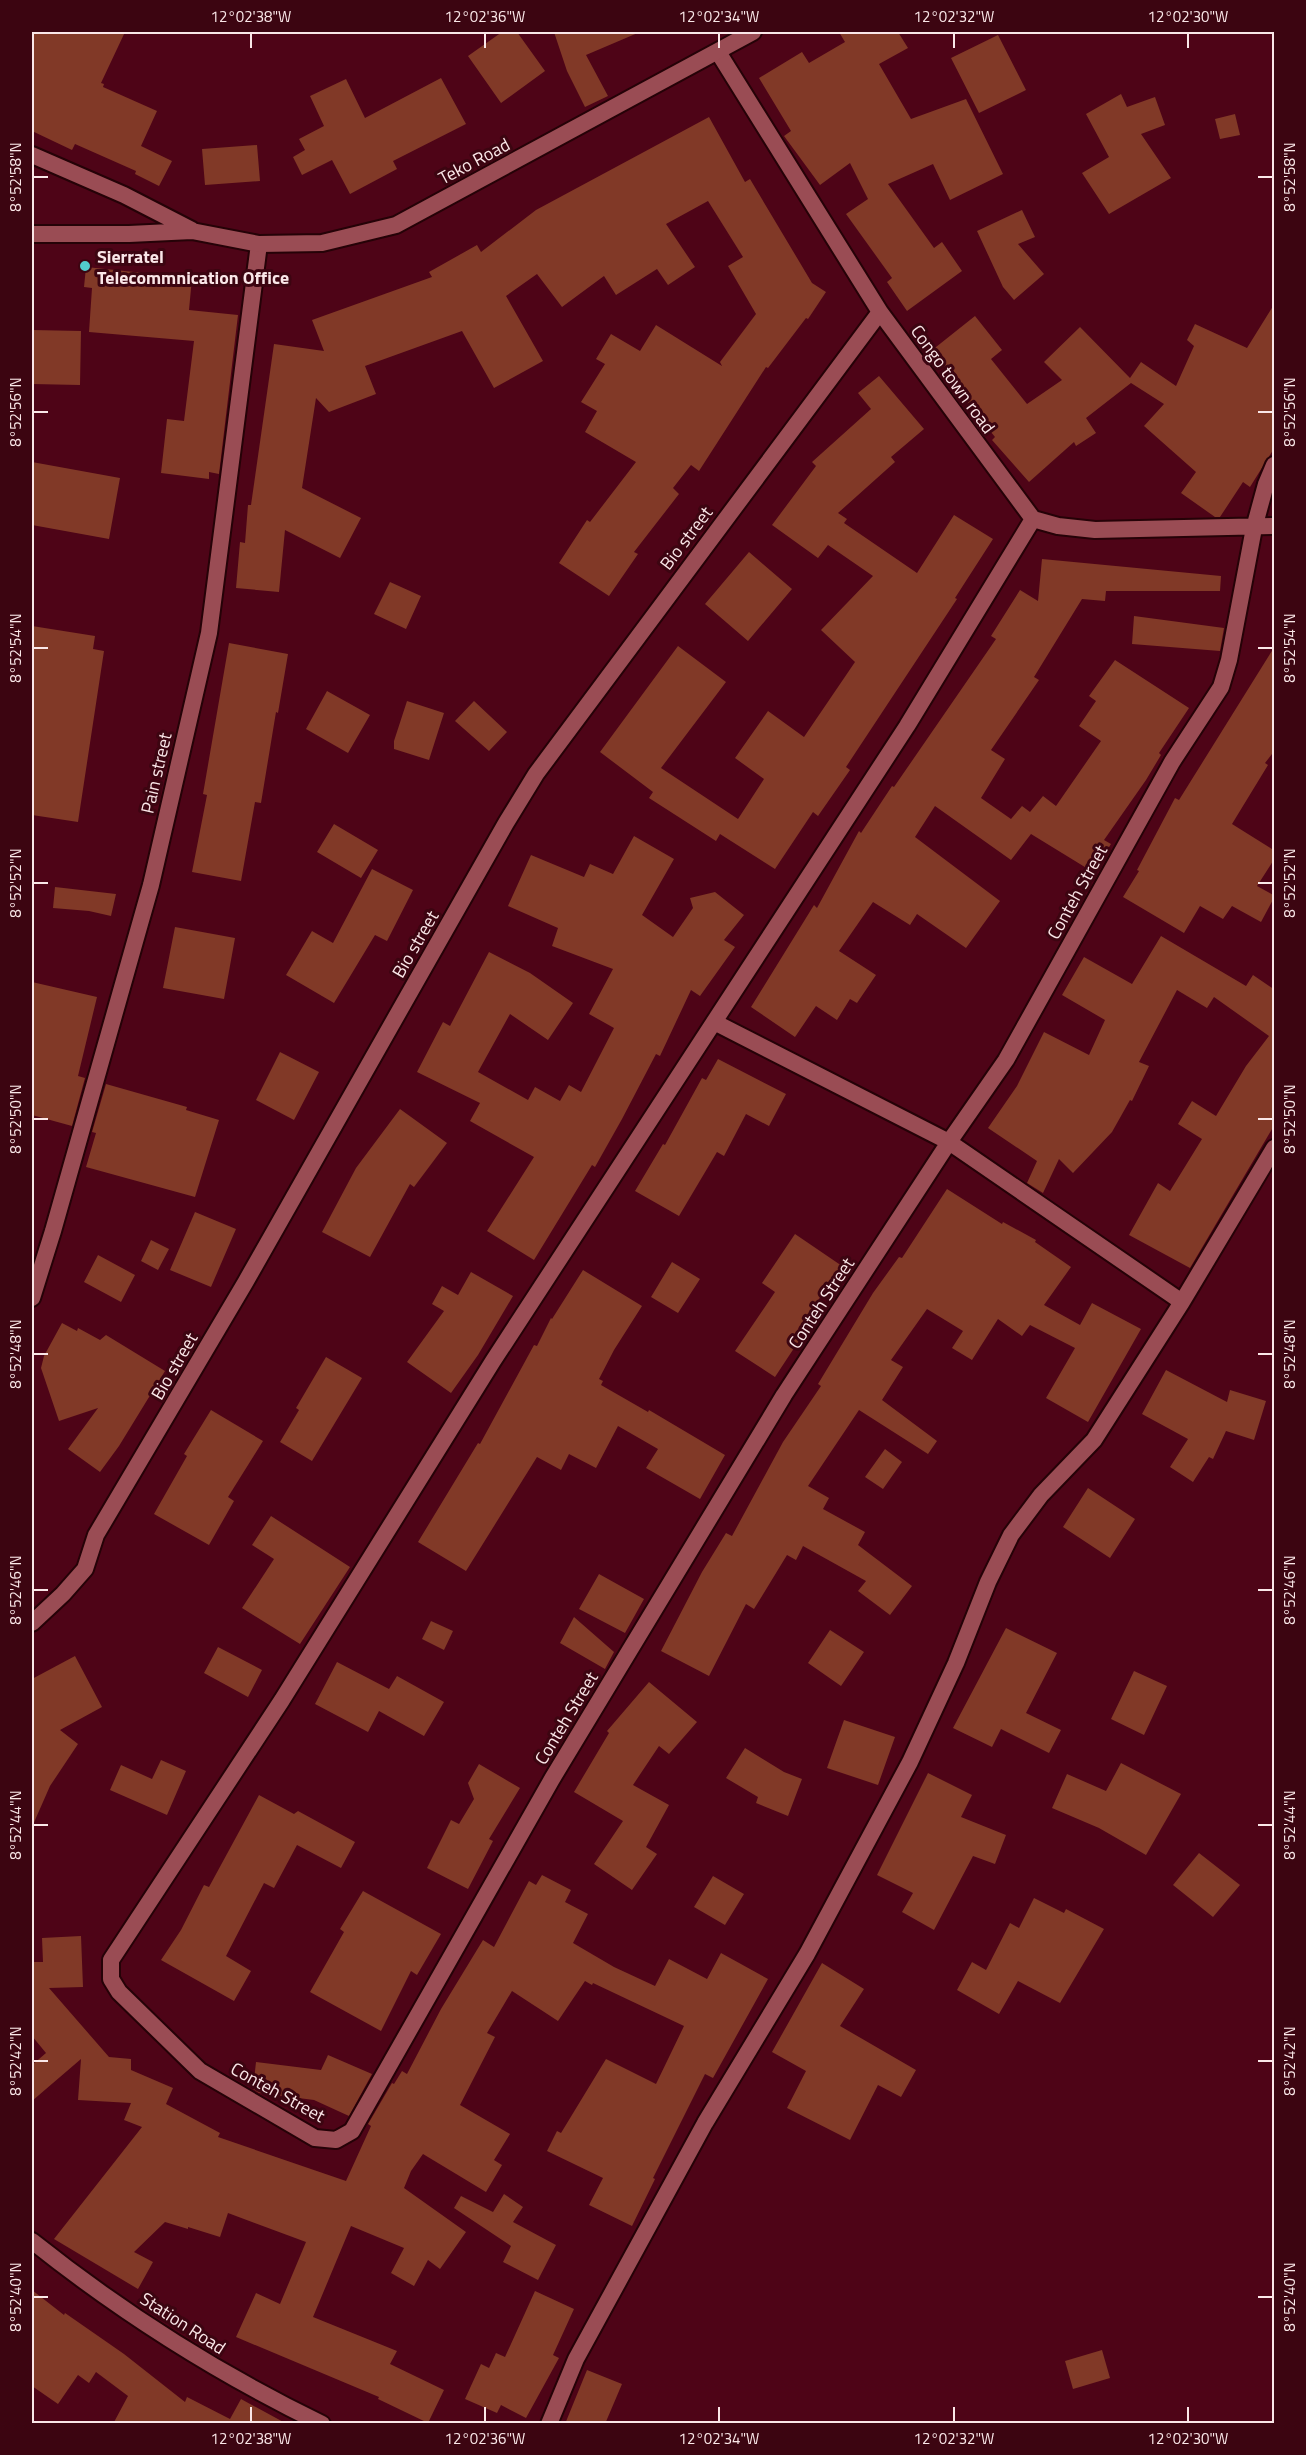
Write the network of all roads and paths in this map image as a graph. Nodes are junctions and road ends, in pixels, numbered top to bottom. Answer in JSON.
{"nodes":[{"id":1,"x":753,"y":32,"type":"edge"},
{"id":2,"x":718,"y":52,"type":"junction"},
{"id":3,"x":32,"y":155,"type":"edge"},
{"id":4,"x":192,"y":231,"type":"junction"},
{"id":5,"x":32,"y":234,"type":"edge"},
{"id":6,"x":259,"y":244,"type":"junction"},
{"id":7,"x":880,"y":312,"type":"junction"},
{"id":8,"x":1275,"y":465,"type":"edge"},
{"id":9,"x":1033,"y":519,"type":"junction"},
{"id":10,"x":1275,"y":526,"type":"edge"},
{"id":11,"x":1254,"y":528,"type":"junction"},
{"id":12,"x":714,"y":1022,"type":"junction"},
{"id":13,"x":949,"y":1142,"type":"junction"},
{"id":14,"x":1275,"y":1148,"type":"edge"},
{"id":15,"x":32,"y":1298,"type":"edge"},
{"id":16,"x":1182,"y":1302,"type":"junction"},
{"id":17,"x":32,"y":1623,"type":"edge"},
{"id":18,"x":32,"y":2241,"type":"edge"},
{"id":19,"x":322,"y":2424,"type":"edge"},
{"id":20,"x":549,"y":2424,"type":"edge"}],
"edges":[{"from":1,"to":2,"type":"street","name":"Teko Road"},
{"from":2,"to":6,"type":"street","name":"Teko Road"},
{"from":2,"to":7,"type":"street","name":"Congo town road"},
{"from":3,"to":4,"type":"street","name":"Teko Road"},
{"from":4,"to":5,"type":"street","name":"Teko Road"},
{"from":4,"to":6,"type":"street","name":"Teko Road"},
{"from":6,"to":15,"type":"street","name":"Pain street"},
{"from":7,"to":9,"type":"street","name":"Congo town road"},
{"from":7,"to":17,"type":"street","name":"Bio street"},
{"from":8,"to":11,"type":"street","name":"Conteh Street"},
{"from":9,"to":11,"type":"street"},
{"from":9,"to":12,"type":"street","name":"Conteh Street"},
{"from":10,"to":11,"type":"street"},
{"from":11,"to":13,"type":"street","name":"Conteh Street"},
{"from":12,"to":13,"type":"street"},
{"from":12,"to":13,"type":"street","name":"Conteh Street"},
{"from":13,"to":16,"type":"street"},
{"from":14,"to":16,"type":"street"},
{"from":16,"to":20,"type":"street"},
{"from":18,"to":19,"type":"street","name":"Station Road"}]}
